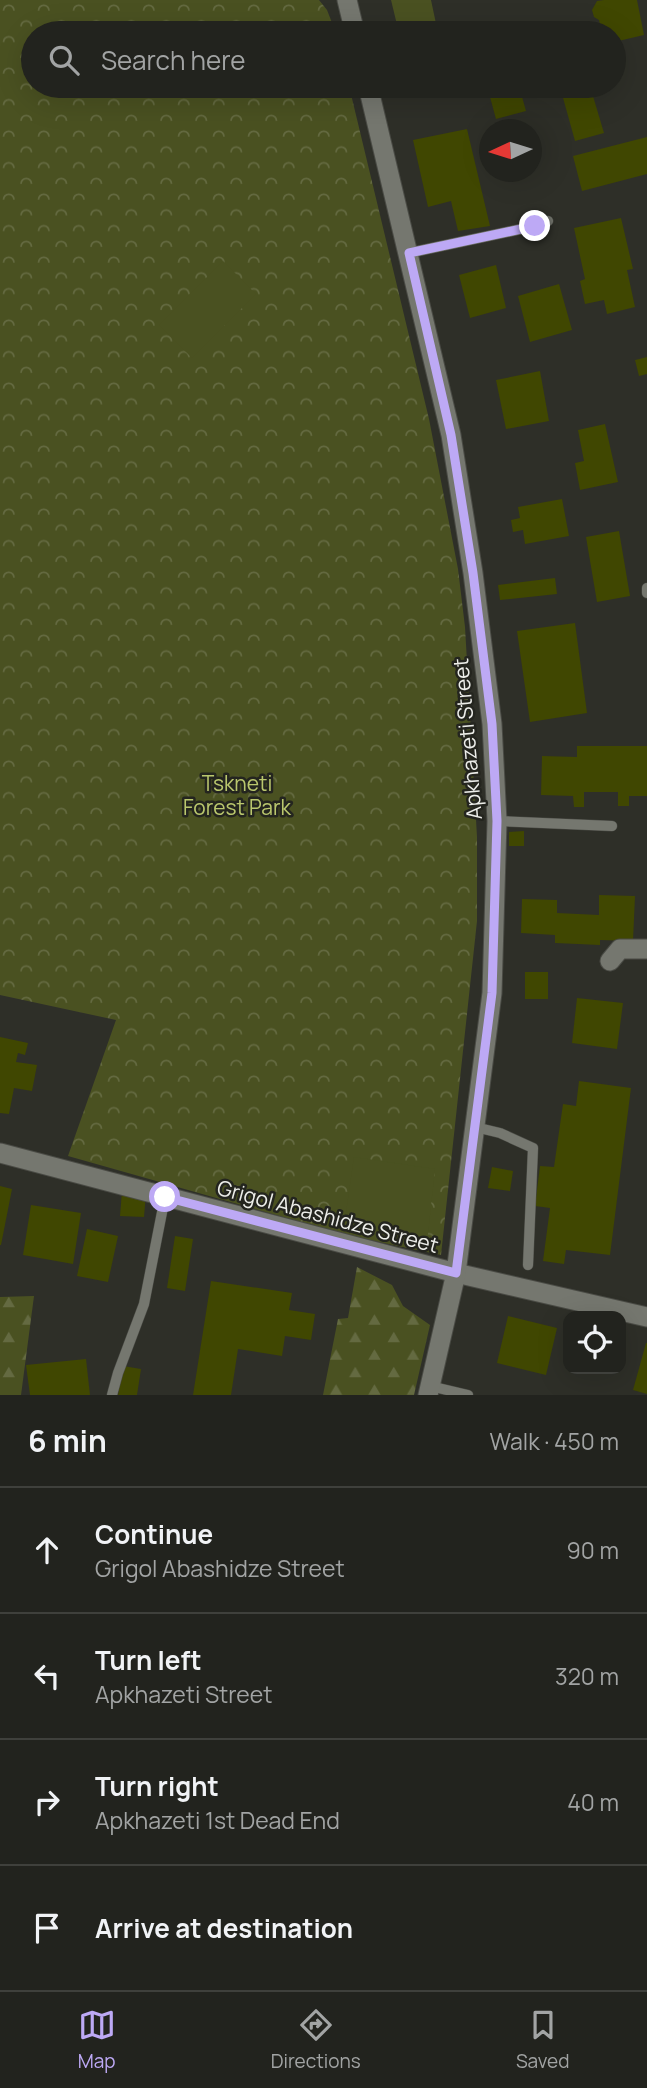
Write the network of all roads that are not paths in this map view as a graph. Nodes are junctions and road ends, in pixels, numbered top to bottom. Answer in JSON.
{"nodes":[{"id":1,"x":347,"y":0,"type":"edge"},
{"id":2,"x":352,"y":21,"type":"edge"},
{"id":3,"x":371,"y":98,"type":"edge"},
{"id":4,"x":548,"y":221,"type":"dead end"},
{"id":5,"x":409,"y":253,"type":"junction"},
{"id":6,"x":497,"y":821,"type":"junction"},
{"id":7,"x":612,"y":825,"type":"dead end"},
{"id":8,"x":647,"y":949,"type":"edge"},
{"id":9,"x":610,"y":961,"type":"dead end"},
{"id":10,"x":475,"y":1127,"type":"junction"},
{"id":11,"x":0,"y":1153,"type":"edge"},
{"id":12,"x":165,"y":1197,"type":"junction"},
{"id":13,"x":528,"y":1265,"type":"dead end"},
{"id":14,"x":456,"y":1273,"type":"junction"},
{"id":15,"x":647,"y":1317,"type":"edge"},
{"id":16,"x":429,"y":1391,"type":"edge"},
{"id":17,"x":112,"y":1395,"type":"edge"},
{"id":18,"x":468,"y":1395,"type":"edge"}],
"edges":[{"from":1,"to":2,"type":"street"},
{"from":3,"to":5,"type":"street","name":"Apkhazeti Street"},
{"from":4,"to":5,"type":"lane"},
{"from":5,"to":6,"type":"street","name":"Apkhazeti Street"},
{"from":6,"to":7,"type":"lane"},
{"from":6,"to":10,"type":"street","name":"Apkhazeti Street"},
{"from":8,"to":9,"type":"street"},
{"from":10,"to":13,"type":"lane"},
{"from":10,"to":14,"type":"street","name":"Apkhazeti Street"},
{"from":11,"to":12,"type":"street","name":"Grigol Abashidze Street"},
{"from":12,"to":14,"type":"street","name":"Grigol Abashidze Street"},
{"from":12,"to":17,"type":"lane"},
{"from":14,"to":15,"type":"street","name":"Grigol Abashidze Street"},
{"from":14,"to":16,"type":"street","name":"Apkhazeti Street"},
{"from":16,"to":18,"type":"lane"}]}
